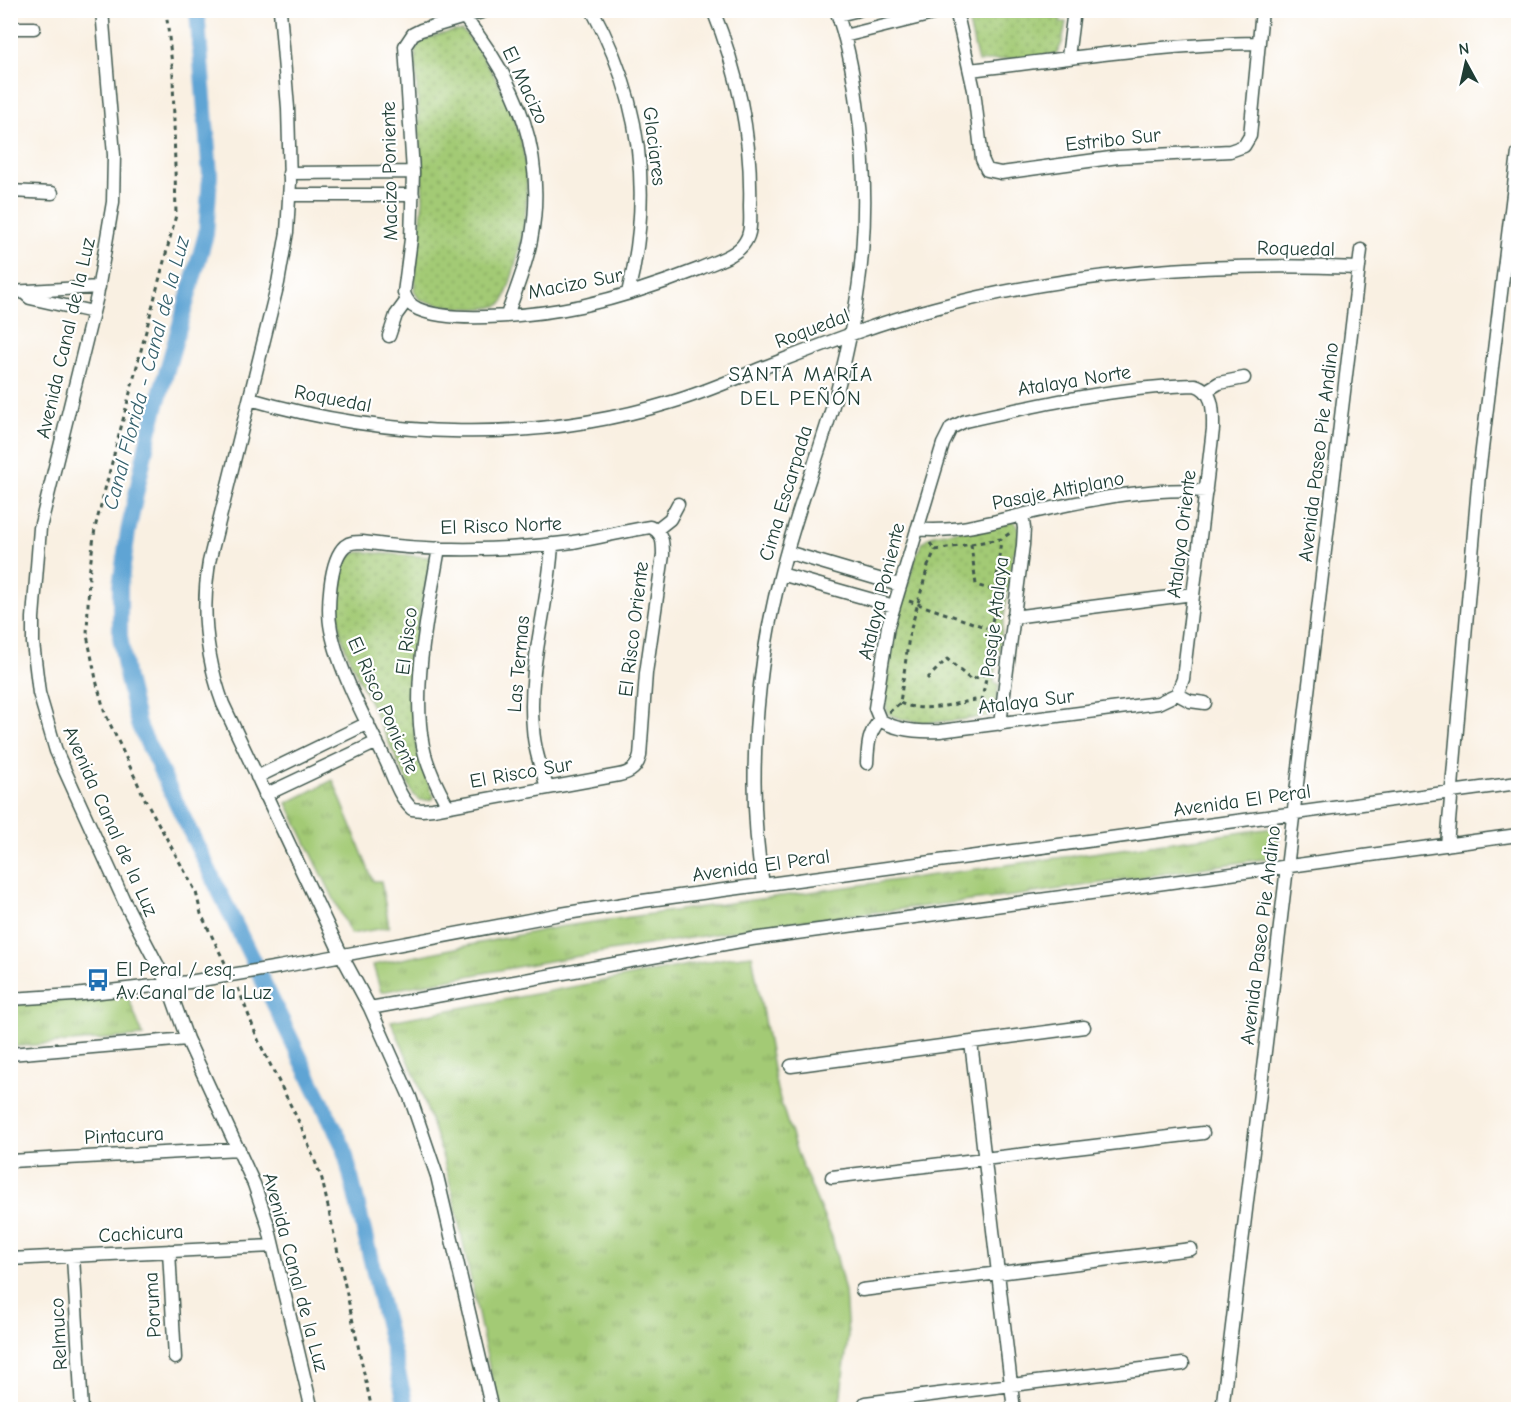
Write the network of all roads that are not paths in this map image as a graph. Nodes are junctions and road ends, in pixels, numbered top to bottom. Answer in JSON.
{"nodes":[{"id":1,"x":102,"y":10,"type":"edge"},
{"id":2,"x":280,"y":10,"type":"edge"},
{"id":3,"x":488,"y":10,"type":"edge"},
{"id":4,"x":592,"y":10,"type":"edge"},
{"id":5,"x":713,"y":10,"type":"edge"},
{"id":6,"x":859,"y":10,"type":"edge"},
{"id":7,"x":949,"y":10,"type":"edge"},
{"id":8,"x":956,"y":10,"type":"edge"},
{"id":9,"x":1074,"y":10,"type":"edge"},
{"id":10,"x":1262,"y":10,"type":"edge"},
{"id":11,"x":837,"y":13,"type":"edge"},
{"id":12,"x":465,"y":18,"type":"junction"},
{"id":13,"x":10,"y":28,"type":"edge"},
{"id":14,"x":34,"y":28,"type":"dead end"},
{"id":15,"x":844,"y":36,"type":"junction"},
{"id":16,"x":1258,"y":43,"type":"junction"},
{"id":17,"x":1068,"y":57,"type":"junction"},
{"id":18,"x":970,"y":70,"type":"junction"},
{"id":19,"x":1518,"y":153,"type":"edge"},
{"id":20,"x":413,"y":172,"type":"junction"},
{"id":21,"x":289,"y":173,"type":"junction"},
{"id":22,"x":10,"y":191,"type":"edge"},
{"id":23,"x":52,"y":193,"type":"dead end"},
{"id":24,"x":289,"y":195,"type":"junction"},
{"id":25,"x":413,"y":195,"type":"junction"},
{"id":26,"x":1361,"y":250,"type":"dead end"},
{"id":27,"x":1359,"y":268,"type":"junction"},
{"id":28,"x":99,"y":286,"type":"junction"},
{"id":29,"x":16,"y":292,"type":"edge"},
{"id":30,"x":628,"y":293,"type":"junction"},
{"id":31,"x":407,"y":300,"type":"junction"},
{"id":32,"x":93,"y":312,"type":"junction"},
{"id":33,"x":507,"y":315,"type":"junction"},
{"id":34,"x":849,"y":335,"type":"junction"},
{"id":35,"x":389,"y":336,"type":"dead end"},
{"id":36,"x":1244,"y":378,"type":"dead end"},
{"id":37,"x":1206,"y":390,"type":"junction"},
{"id":38,"x":250,"y":399,"type":"junction"},
{"id":39,"x":951,"y":428,"type":"joint"},
{"id":40,"x":1206,"y":491,"type":"junction"},
{"id":41,"x":678,"y":504,"type":"dead end"},
{"id":42,"x":1022,"y":515,"type":"junction"},
{"id":43,"x":917,"y":529,"type":"junction"},
{"id":44,"x":656,"y":530,"type":"junction"},
{"id":45,"x":552,"y":544,"type":"junction"},
{"id":46,"x":347,"y":545,"type":"joint"},
{"id":47,"x":439,"y":548,"type":"junction"},
{"id":48,"x":787,"y":552,"type":"junction"},
{"id":49,"x":780,"y":574,"type":"junction"},
{"id":50,"x":1192,"y":594,"type":"junction"},
{"id":51,"x":896,"y":595,"type":"junction"},
{"id":52,"x":1013,"y":617,"type":"junction"},
{"id":53,"x":1177,"y":694,"type":"junction"},
{"id":54,"x":1205,"y":703,"type":"dead end"},
{"id":55,"x":880,"y":720,"type":"junction"},
{"id":56,"x":368,"y":723,"type":"junction"},
{"id":57,"x":1000,"y":724,"type":"junction"},
{"id":58,"x":377,"y":742,"type":"junction"},
{"id":59,"x":867,"y":764,"type":"dead end"},
{"id":60,"x":635,"y":768,"type":"joint"},
{"id":61,"x":257,"y":777,"type":"junction"},
{"id":62,"x":1518,"y":783,"type":"edge"},
{"id":63,"x":547,"y":787,"type":"junction"},
{"id":64,"x":1450,"y":793,"type":"junction"},
{"id":65,"x":265,"y":795,"type":"junction"},
{"id":66,"x":447,"y":806,"type":"junction"},
{"id":67,"x":412,"y":809,"type":"joint"},
{"id":68,"x":1294,"y":813,"type":"junction"},
{"id":69,"x":1518,"y":835,"type":"edge"},
{"id":70,"x":1447,"y":845,"type":"junction"},
{"id":71,"x":1288,"y":865,"type":"junction"},
{"id":72,"x":763,"y":884,"type":"junction"},
{"id":73,"x":342,"y":956,"type":"junction"},
{"id":74,"x":168,"y":985,"type":"junction"},
{"id":75,"x":10,"y":999,"type":"edge"},
{"id":76,"x":370,"y":1008,"type":"junction"},
{"id":77,"x":1084,"y":1027,"type":"dead end"},
{"id":78,"x":187,"y":1039,"type":"junction"},
{"id":79,"x":971,"y":1042,"type":"junction"},
{"id":80,"x":10,"y":1054,"type":"edge"},
{"id":81,"x":791,"y":1065,"type":"dead end"},
{"id":82,"x":1203,"y":1133,"type":"dead end"},
{"id":83,"x":239,"y":1149,"type":"junction"},
{"id":84,"x":984,"y":1159,"type":"junction"},
{"id":85,"x":10,"y":1161,"type":"edge"},
{"id":86,"x":832,"y":1177,"type":"dead end"},
{"id":87,"x":273,"y":1246,"type":"junction"},
{"id":88,"x":1191,"y":1249,"type":"dead end"},
{"id":89,"x":169,"y":1251,"type":"junction"},
{"id":90,"x":73,"y":1256,"type":"junction"},
{"id":91,"x":10,"y":1259,"type":"edge"},
{"id":92,"x":998,"y":1273,"type":"junction"},
{"id":93,"x":862,"y":1290,"type":"dead end"},
{"id":94,"x":175,"y":1358,"type":"dead end"},
{"id":95,"x":1183,"y":1364,"type":"dead end"},
{"id":96,"x":1011,"y":1385,"type":"junction"},
{"id":97,"x":865,"y":1403,"type":"dead end"},
{"id":98,"x":82,"y":1410,"type":"edge"},
{"id":99,"x":312,"y":1410,"type":"edge"},
{"id":100,"x":492,"y":1410,"type":"edge"},
{"id":101,"x":1014,"y":1410,"type":"edge"},
{"id":102,"x":1222,"y":1410,"type":"edge"}],
"edges":[{"from":1,"to":28,"type":"street","name":"Avenida Canal de la Luz"},
{"from":2,"to":21,"type":"street"},
{"from":3,"to":12,"type":"street"},
{"from":4,"to":30,"type":"street","name":"Glaciares"},
{"from":5,"to":30,"type":"street","name":"Macizo Sur"},
{"from":6,"to":11,"type":"street"},
{"from":7,"to":15,"type":"street"},
{"from":8,"to":18,"type":"street"},
{"from":9,"to":17,"type":"street"},
{"from":10,"to":16,"type":"street"},
{"from":11,"to":15,"type":"street","name":"Cima Escarpada"},
{"from":12,"to":20,"type":"street","name":"Macizo Poniente"},
{"from":12,"to":33,"type":"street","name":"El Macizo"},
{"from":13,"to":14,"type":"street"},
{"from":15,"to":34,"type":"street","name":"Cima Escarpada"},
{"from":16,"to":17,"type":"street"},
{"from":16,"to":18,"type":"street","name":"Estribo Sur"},
{"from":17,"to":18,"type":"street"},
{"from":19,"to":64,"type":"street"},
{"from":20,"to":21,"type":"street"},
{"from":20,"to":25,"type":"street","name":"Macizo Poniente"},
{"from":21,"to":24,"type":"street"},
{"from":22,"to":23,"type":"street"},
{"from":24,"to":25,"type":"street"},
{"from":24,"to":38,"type":"street"},
{"from":25,"to":31,"type":"street","name":"Macizo Poniente"},
{"from":26,"to":27,"type":"street","name":"Avenida Paseo Pie Andino"},
{"from":27,"to":34,"type":"street","name":"Roquedal"},
{"from":27,"to":68,"type":"street","name":"Avenida Paseo Pie Andino"},
{"from":28,"to":29,"type":"street"},
{"from":28,"to":32,"type":"street","name":"Avenida Canal de la Luz"},
{"from":29,"to":32,"type":"street"},
{"from":30,"to":33,"type":"street","name":"Macizo Sur"},
{"from":31,"to":33,"type":"street","name":"Macizo Sur"},
{"from":31,"to":35,"type":"street"},
{"from":32,"to":74,"type":"street","name":"Avenida Canal de la Luz"},
{"from":34,"to":38,"type":"street","name":"Roquedal"},
{"from":34,"to":48,"type":"street","name":"Cima Escarpada"},
{"from":36,"to":37,"type":"street"},
{"from":37,"to":39,"type":"street","name":"Atalaya Norte"},
{"from":37,"to":40,"type":"street","name":"Atalaya Oriente"},
{"from":38,"to":61,"type":"street"},
{"from":39,"to":43,"type":"street","name":"Atalaya Poniente"},
{"from":40,"to":42,"type":"street","name":"Pasaje Altiplano"},
{"from":40,"to":50,"type":"street","name":"Atalaya Oriente"},
{"from":41,"to":44,"type":"street"},
{"from":42,"to":43,"type":"street","name":"Pasaje Altiplano"},
{"from":42,"to":52,"type":"street","name":"Pasaje Atalaya"},
{"from":43,"to":51,"type":"street","name":"Atalaya Poniente"},
{"from":44,"to":45,"type":"street","name":"El Risco Norte"},
{"from":44,"to":60,"type":"street","name":"El Risco Oriente"},
{"from":45,"to":47,"type":"street","name":"El Risco Norte"},
{"from":45,"to":63,"type":"street","name":"Las Termas"},
{"from":46,"to":47,"type":"street","name":"El Risco Norte"},
{"from":46,"to":56,"type":"street","name":"El Risco Poniente"},
{"from":47,"to":66,"type":"street","name":"El Risco"},
{"from":48,"to":49,"type":"street","name":"Cima Escarpada"},
{"from":48,"to":51,"type":"street"},
{"from":49,"to":51,"type":"street"},
{"from":49,"to":72,"type":"street","name":"Cima Escarpada"},
{"from":50,"to":52,"type":"street"},
{"from":50,"to":53,"type":"street","name":"Atalaya Oriente"},
{"from":51,"to":55,"type":"street","name":"Atalaya Poniente"},
{"from":52,"to":57,"type":"street","name":"Pasaje Atalaya"},
{"from":53,"to":54,"type":"street"},
{"from":53,"to":57,"type":"street","name":"Atalaya Sur"},
{"from":55,"to":57,"type":"street","name":"Atalaya Sur"},
{"from":55,"to":59,"type":"street","name":"Atalaya Poniente"},
{"from":56,"to":58,"type":"street","name":"El Risco Poniente"},
{"from":56,"to":61,"type":"street"},
{"from":58,"to":65,"type":"street"},
{"from":58,"to":67,"type":"street","name":"El Risco Poniente"},
{"from":60,"to":63,"type":"street","name":"El Risco Sur"},
{"from":61,"to":65,"type":"street"},
{"from":62,"to":64,"type":"street","name":"Avenida El Peral"},
{"from":63,"to":66,"type":"street","name":"El Risco Sur"},
{"from":64,"to":68,"type":"street","name":"Avenida El Peral"},
{"from":64,"to":70,"type":"street"},
{"from":65,"to":73,"type":"street"},
{"from":66,"to":67,"type":"street","name":"El Risco Sur"},
{"from":68,"to":71,"type":"street","name":"Avenida Paseo Pie Andino"},
{"from":68,"to":72,"type":"street","name":"Avenida El Peral"},
{"from":69,"to":70,"type":"street"},
{"from":70,"to":71,"type":"street"},
{"from":71,"to":76,"type":"street"},
{"from":71,"to":102,"type":"street","name":"Avenida Paseo Pie Andino"},
{"from":72,"to":73,"type":"street","name":"Avenida El Peral"},
{"from":73,"to":74,"type":"street","name":"Avenida El Peral","bridge":true},
{"from":73,"to":76,"type":"street"},
{"from":74,"to":75,"type":"street","name":"Avenida El Peral"},
{"from":74,"to":78,"type":"street","name":"Avenida Canal de la Luz"},
{"from":76,"to":100,"type":"street"},
{"from":77,"to":79,"type":"street"},
{"from":78,"to":80,"type":"street"},
{"from":78,"to":83,"type":"street","name":"Avenida Canal de la Luz"},
{"from":79,"to":81,"type":"street"},
{"from":79,"to":84,"type":"street"},
{"from":82,"to":84,"type":"street"},
{"from":83,"to":85,"type":"street","name":"Pintacura"},
{"from":83,"to":87,"type":"street","name":"Avenida Canal de la Luz"},
{"from":84,"to":86,"type":"street"},
{"from":84,"to":92,"type":"street"},
{"from":87,"to":89,"type":"street","name":"Cachicura"},
{"from":87,"to":99,"type":"street","name":"Avenida Canal de la Luz"},
{"from":88,"to":92,"type":"street"},
{"from":89,"to":90,"type":"street","name":"Cachicura"},
{"from":89,"to":94,"type":"street","name":"Poruma"},
{"from":90,"to":91,"type":"street","name":"Cachicura"},
{"from":90,"to":98,"type":"street","name":"Relmuco"},
{"from":92,"to":93,"type":"street"},
{"from":92,"to":96,"type":"street"},
{"from":95,"to":96,"type":"street"},
{"from":96,"to":97,"type":"street"},
{"from":96,"to":101,"type":"street"}]}
